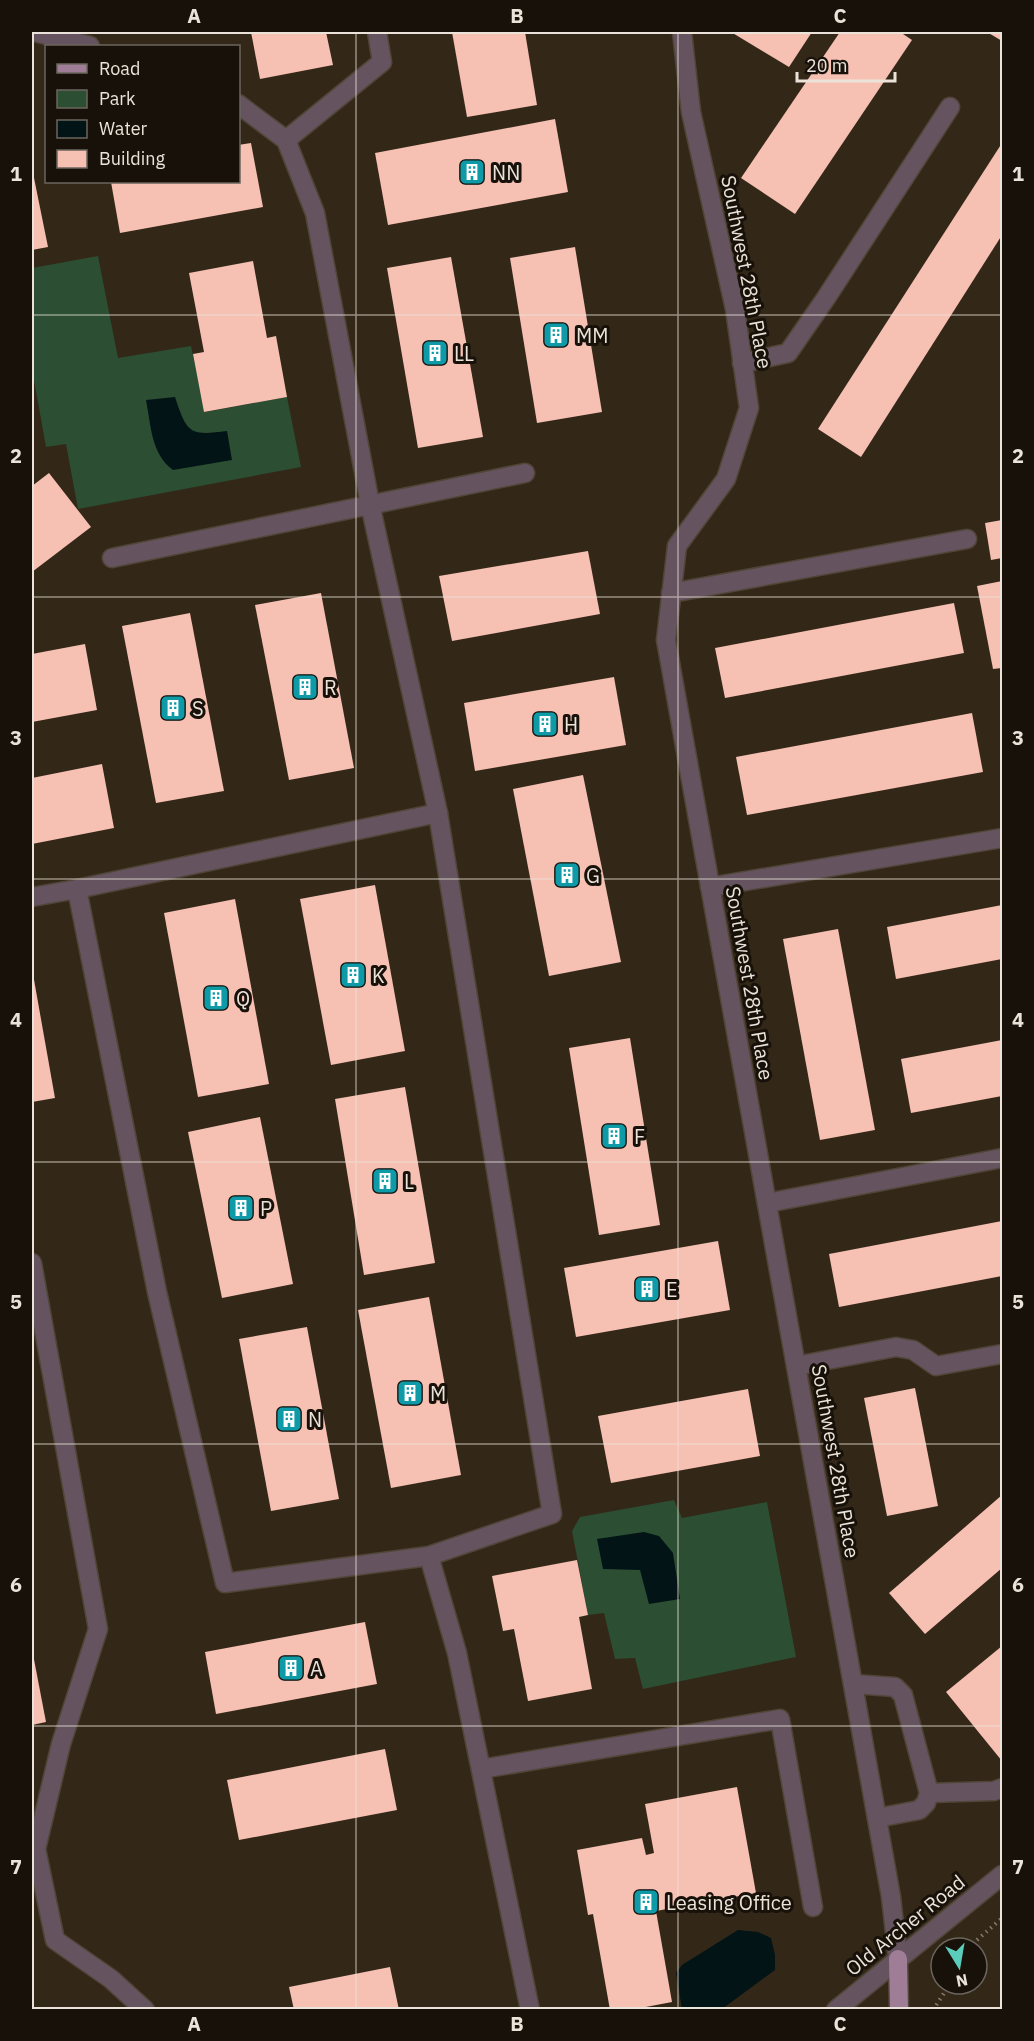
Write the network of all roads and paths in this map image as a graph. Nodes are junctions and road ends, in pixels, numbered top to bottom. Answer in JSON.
{"nodes":[{"id":1,"x":35,"y":32,"type":"edge"},
{"id":2,"x":377,"y":32,"type":"edge"},
{"id":3,"x":682,"y":32,"type":"edge"},
{"id":4,"x":86,"y":45,"type":"edge"},
{"id":5,"x":240,"y":106,"type":"edge"},
{"id":6,"x":950,"y":107,"type":"dead end"},
{"id":7,"x":286,"y":140,"type":"junction"},
{"id":8,"x":742,"y":363,"type":"junction"},
{"id":9,"x":525,"y":473,"type":"dead end"},
{"id":10,"x":370,"y":504,"type":"junction"},
{"id":11,"x":967,"y":539,"type":"dead end"},
{"id":12,"x":112,"y":558,"type":"dead end"},
{"id":13,"x":671,"y":593,"type":"junction"},
{"id":14,"x":438,"y":813,"type":"junction"},
{"id":15,"x":1002,"y":838,"type":"edge"},
{"id":16,"x":710,"y":887,"type":"junction"},
{"id":17,"x":77,"y":889,"type":"junction"},
{"id":18,"x":32,"y":897,"type":"edge"},
{"id":19,"x":1002,"y":1158,"type":"edge"},
{"id":20,"x":767,"y":1203,"type":"junction"},
{"id":21,"x":32,"y":1263,"type":"edge"},
{"id":22,"x":1002,"y":1354,"type":"edge"},
{"id":23,"x":796,"y":1366,"type":"junction"},
{"id":24,"x":429,"y":1556,"type":"junction"},
{"id":25,"x":853,"y":1684,"type":"junction"},
{"id":26,"x":481,"y":1769,"type":"junction"},
{"id":27,"x":1002,"y":1788,"type":"edge"},
{"id":28,"x":929,"y":1793,"type":"junction"},
{"id":29,"x":877,"y":1818,"type":"junction"},
{"id":30,"x":1002,"y":1875,"type":"edge"},
{"id":31,"x":813,"y":1906,"type":"dead end"},
{"id":32,"x":1002,"y":1918,"type":"edge"},
{"id":33,"x":982,"y":1936,"type":"edge"},
{"id":34,"x":898,"y":1959,"type":"junction"},
{"id":35,"x":942,"y":1996,"type":"edge"},
{"id":36,"x":145,"y":2010,"type":"edge"},
{"id":37,"x":530,"y":2010,"type":"edge"},
{"id":38,"x":836,"y":2010,"type":"edge"},
{"id":39,"x":899,"y":2010,"type":"edge"},
{"id":40,"x":933,"y":2010,"type":"edge"}],
"edges":[{"from":1,"to":4,"type":"street"},
{"from":2,"to":7,"type":"street"},
{"from":3,"to":8,"type":"street","name":"Southwest 28th Place"},
{"from":5,"to":7,"type":"street"},
{"from":6,"to":8,"type":"street"},
{"from":7,"to":10,"type":"street"},
{"from":8,"to":13,"type":"street","name":"Southwest 28th Place"},
{"from":9,"to":10,"type":"street"},
{"from":10,"to":12,"type":"street"},
{"from":10,"to":14,"type":"street"},
{"from":11,"to":13,"type":"street"},
{"from":13,"to":16,"type":"street","name":"Southwest 28th Place"},
{"from":14,"to":17,"type":"street"},
{"from":14,"to":24,"type":"street"},
{"from":15,"to":16,"type":"street"},
{"from":16,"to":20,"type":"street","name":"Southwest 28th Place"},
{"from":17,"to":18,"type":"street"},
{"from":17,"to":24,"type":"street"},
{"from":19,"to":20,"type":"street"},
{"from":20,"to":23,"type":"street","name":"Southwest 28th Place"},
{"from":21,"to":36,"type":"street"},
{"from":22,"to":23,"type":"street"},
{"from":23,"to":25,"type":"street","name":"Southwest 28th Place"},
{"from":24,"to":26,"type":"street"},
{"from":25,"to":28,"type":"street"},
{"from":25,"to":29,"type":"street","name":"Southwest 28th Place"},
{"from":26,"to":31,"type":"street"},
{"from":26,"to":37,"type":"street"},
{"from":27,"to":28,"type":"street"},
{"from":28,"to":29,"type":"street"},
{"from":29,"to":34,"type":"street","name":"Southwest 28th Place"},
{"from":30,"to":34,"type":"street","name":"Old Archer Road"},
{"from":32,"to":33,"type":"path"},
{"from":34,"to":38,"type":"street","name":"Old Archer Road"},
{"from":34,"to":39,"type":"main road"},
{"from":35,"to":40,"type":"path"}]}
